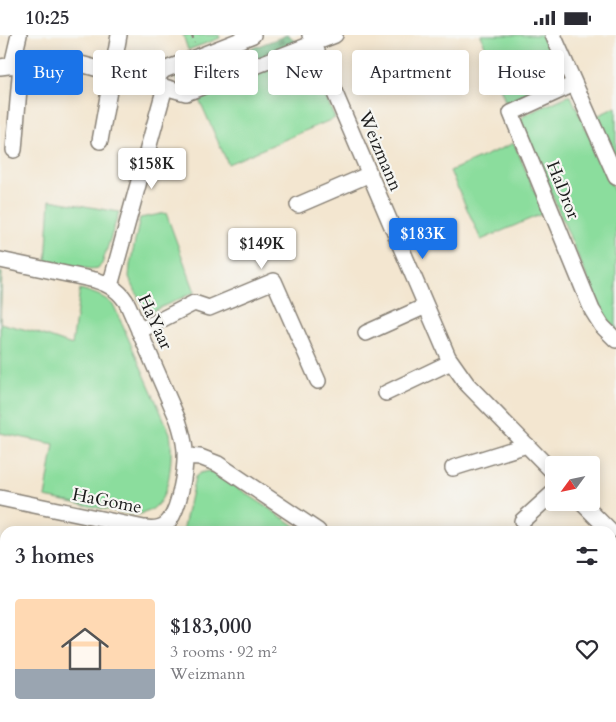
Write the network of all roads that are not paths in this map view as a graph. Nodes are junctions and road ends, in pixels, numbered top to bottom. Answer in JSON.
{"nodes":[{"id":1,"x":19,"y":35,"type":"edge"},
{"id":2,"x":119,"y":35,"type":"edge"},
{"id":3,"x":253,"y":35,"type":"edge"},
{"id":4,"x":335,"y":35,"type":"edge"},
{"id":5,"x":553,"y":35,"type":"edge"},
{"id":6,"x":312,"y":39,"type":"edge"},
{"id":7,"x":116,"y":50,"type":"edge"},
{"id":8,"x":11,"y":66,"type":"edge"},
{"id":9,"x":93,"y":67,"type":"edge"},
{"id":10,"x":165,"y":70,"type":"edge"},
{"id":11,"x":574,"y":84,"type":"junction"},
{"id":12,"x":165,"y":87,"type":"edge"},
{"id":13,"x":108,"y":95,"type":"edge"},
{"id":14,"x":158,"y":95,"type":"edge"},
{"id":15,"x":100,"y":141,"type":"dead end"},
{"id":16,"x":14,"y":150,"type":"dead end"},
{"id":17,"x":370,"y":174,"type":"junction"},
{"id":18,"x":616,"y":177,"type":"edge"},
{"id":19,"x":298,"y":205,"type":"dead end"},
{"id":20,"x":0,"y":260,"type":"edge"},
{"id":21,"x":110,"y":286,"type":"junction"},
{"id":22,"x":426,"y":306,"type":"junction"},
{"id":23,"x":139,"y":331,"type":"junction"},
{"id":24,"x":366,"y":333,"type":"dead end"},
{"id":25,"x":616,"y":340,"type":"edge"},
{"id":26,"x":451,"y":362,"type":"junction"},
{"id":27,"x":318,"y":381,"type":"dead end"},
{"id":28,"x":386,"y":393,"type":"dead end"},
{"id":29,"x":527,"y":445,"type":"junction"},
{"id":30,"x":185,"y":456,"type":"junction"},
{"id":31,"x":545,"y":464,"type":"edge"},
{"id":32,"x":453,"y":468,"type":"dead end"},
{"id":33,"x":0,"y":499,"type":"edge"},
{"id":34,"x":545,"y":499,"type":"edge"},
{"id":35,"x":590,"y":511,"type":"edge"},
{"id":36,"x":522,"y":521,"type":"dead end"},
{"id":37,"x":134,"y":526,"type":"edge"},
{"id":38,"x":161,"y":526,"type":"edge"},
{"id":39,"x":311,"y":526,"type":"edge"},
{"id":40,"x":604,"y":526,"type":"edge"}],
"edges":[{"from":1,"to":8,"type":"street"},
{"from":2,"to":7,"type":"street"},
{"from":3,"to":10,"type":"street"},
{"from":4,"to":6,"type":"street"},
{"from":5,"to":11,"type":"street"},
{"from":6,"to":12,"type":"street"},
{"from":6,"to":17,"type":"street","name":"Weizmann"},
{"from":8,"to":9,"type":"street"},
{"from":8,"to":16,"type":"street"},
{"from":11,"to":18,"type":"street"},
{"from":11,"to":25,"type":"street","name":"HaDror"},
{"from":13,"to":15,"type":"street"},
{"from":14,"to":21,"type":"street"},
{"from":17,"to":19,"type":"street"},
{"from":17,"to":22,"type":"street","name":"Weizmann"},
{"from":20,"to":21,"type":"street","name":"HaYaar"},
{"from":21,"to":23,"type":"street","name":"HaYaar"},
{"from":22,"to":24,"type":"street"},
{"from":22,"to":26,"type":"street","name":"Weizmann"},
{"from":23,"to":27,"type":"street"},
{"from":23,"to":30,"type":"street","name":"HaYaar"},
{"from":26,"to":28,"type":"street"},
{"from":26,"to":29,"type":"street","name":"Weizmann"},
{"from":29,"to":31,"type":"street","name":"Weizmann"},
{"from":29,"to":32,"type":"street"},
{"from":30,"to":38,"type":"street","name":"HaGome"},
{"from":30,"to":39,"type":"street"},
{"from":33,"to":37,"type":"street","name":"HaGome"},
{"from":34,"to":36,"type":"street"},
{"from":35,"to":40,"type":"street"}]}
